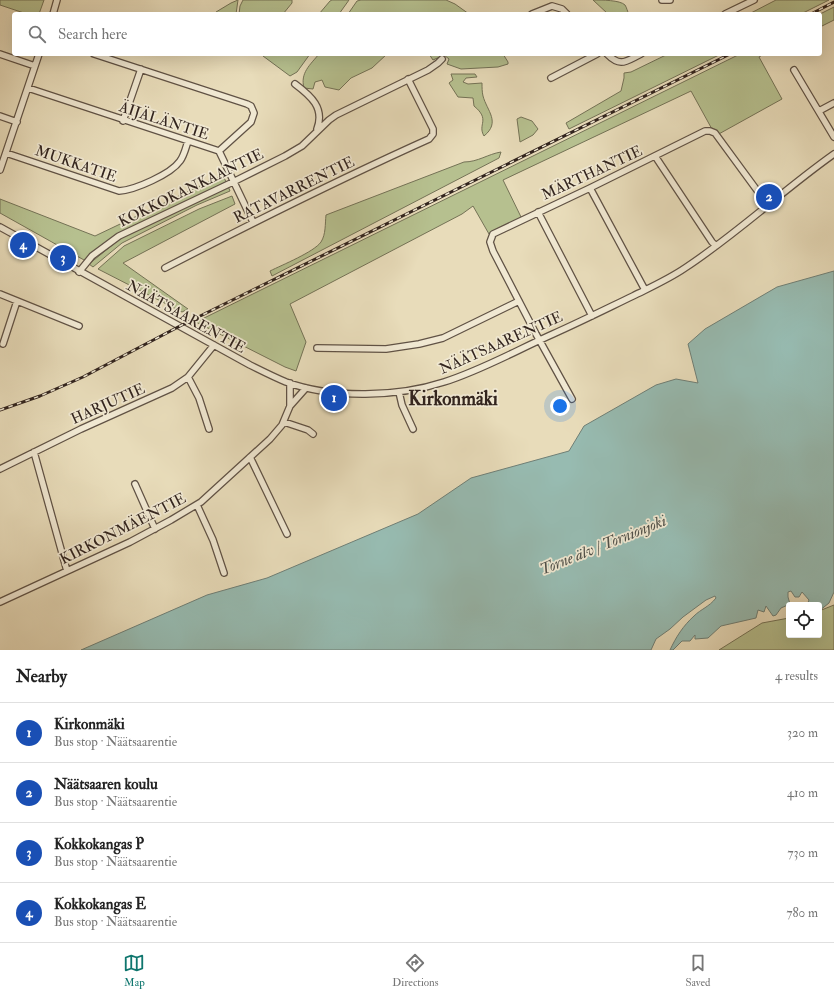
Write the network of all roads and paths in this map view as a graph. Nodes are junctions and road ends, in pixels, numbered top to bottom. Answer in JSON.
{"nodes":[{"id":1,"x":57,"y":0,"type":"edge"},
{"id":2,"x":662,"y":0,"type":"edge"},
{"id":3,"x":670,"y":0,"type":"edge"},
{"id":4,"x":754,"y":0,"type":"edge"},
{"id":5,"x":53,"y":12,"type":"edge"},
{"id":6,"x":536,"y":12,"type":"edge"},
{"id":7,"x":565,"y":12,"type":"edge"},
{"id":8,"x":728,"y":12,"type":"edge"},
{"id":9,"x":0,"y":54,"type":"edge"},
{"id":10,"x":38,"y":56,"type":"edge"},
{"id":11,"x":100,"y":56,"type":"edge"},
{"id":12,"x":593,"y":56,"type":"edge"},
{"id":13,"x":609,"y":56,"type":"edge"},
{"id":14,"x":637,"y":56,"type":"edge"},
{"id":15,"x":442,"y":59,"type":"dead end"},
{"id":16,"x":35,"y":66,"type":"junction"},
{"id":17,"x":141,"y":70,"type":"junction"},
{"id":18,"x":794,"y":70,"type":"dead end"},
{"id":19,"x":551,"y":78,"type":"dead end"},
{"id":20,"x":408,"y":79,"type":"junction"},
{"id":21,"x":295,"y":84,"type":"dead end"},
{"id":22,"x":28,"y":88,"type":"junction"},
{"id":23,"x":834,"y":103,"type":"edge"},
{"id":24,"x":819,"y":111,"type":"junction"},
{"id":25,"x":0,"y":116,"type":"edge"},
{"id":26,"x":123,"y":121,"type":"junction"},
{"id":27,"x":17,"y":122,"type":"junction"},
{"id":28,"x":316,"y":132,"type":"junction"},
{"id":29,"x":834,"y":137,"type":"edge"},
{"id":30,"x":188,"y":141,"type":"junction"},
{"id":31,"x":219,"y":151,"type":"junction"},
{"id":32,"x":6,"y":153,"type":"junction"},
{"id":33,"x":834,"y":154,"type":"edge"},
{"id":34,"x":655,"y":156,"type":"junction"},
{"id":35,"x":0,"y":170,"type":"edge"},
{"id":36,"x":234,"y":182,"type":"junction"},
{"id":37,"x":590,"y":188,"type":"junction"},
{"id":38,"x":768,"y":204,"type":"junction"},
{"id":39,"x":538,"y":212,"type":"junction"},
{"id":40,"x":253,"y":222,"type":"junction"},
{"id":41,"x":0,"y":227,"type":"edge"},
{"id":42,"x":716,"y":246,"type":"junction"},
{"id":43,"x":165,"y":268,"type":"dead end"},
{"id":44,"x":79,"y":272,"type":"junction"},
{"id":45,"x":645,"y":290,"type":"junction"},
{"id":46,"x":0,"y":294,"type":"edge"},
{"id":47,"x":17,"y":301,"type":"junction"},
{"id":48,"x":519,"y":301,"type":"junction"},
{"id":49,"x":592,"y":316,"type":"junction"},
{"id":50,"x":79,"y":326,"type":"dead end"},
{"id":51,"x":539,"y":340,"type":"junction"},
{"id":52,"x":3,"y":344,"type":"dead end"},
{"id":53,"x":214,"y":346,"type":"junction"},
{"id":54,"x":317,"y":348,"type":"dead end"},
{"id":55,"x":188,"y":377,"type":"junction"},
{"id":56,"x":290,"y":383,"type":"junction"},
{"id":57,"x":306,"y":388,"type":"junction"},
{"id":58,"x":399,"y":392,"type":"junction"},
{"id":59,"x":572,"y":399,"type":"dead end"},
{"id":60,"x":290,"y":406,"type":"junction"},
{"id":61,"x":284,"y":422,"type":"junction"},
{"id":62,"x":209,"y":429,"type":"dead end"},
{"id":63,"x":413,"y":429,"type":"dead end"},
{"id":64,"x":313,"y":434,"type":"dead end"},
{"id":65,"x":34,"y":452,"type":"junction"},
{"id":66,"x":250,"y":458,"type":"junction"},
{"id":67,"x":0,"y":469,"type":"edge"},
{"id":68,"x":135,"y":484,"type":"dead end"},
{"id":69,"x":197,"y":505,"type":"junction"},
{"id":70,"x":155,"y":529,"type":"junction"},
{"id":71,"x":286,"y":534,"type":"dead end"},
{"id":72,"x":67,"y":571,"type":"junction"},
{"id":73,"x":224,"y":574,"type":"dead end"},
{"id":74,"x":0,"y":602,"type":"edge"}],
"edges":[{"from":1,"to":5,"type":"street"},
{"from":2,"to":3,"type":"street"},
{"from":4,"to":8,"type":"street"},
{"from":6,"to":7,"type":"street"},
{"from":9,"to":16,"type":"street"},
{"from":10,"to":16,"type":"street"},
{"from":11,"to":17,"type":"street"},
{"from":12,"to":19,"type":"street"},
{"from":13,"to":14,"type":"street"},
{"from":15,"to":20,"type":"street","name":"KOKKOKANKAANTIE"},
{"from":16,"to":22,"type":"street"},
{"from":17,"to":26,"type":"street"},
{"from":17,"to":31,"type":"street"},
{"from":18,"to":24,"type":"street"},
{"from":20,"to":28,"type":"street","name":"KOKKOKANKAANTIE"},
{"from":20,"to":40,"type":"street","name":"RATAVARRENTIE"},
{"from":21,"to":28,"type":"street"},
{"from":22,"to":26,"type":"street","name":"ÄIJÄLÄNTIE"},
{"from":22,"to":27,"type":"street"},
{"from":23,"to":24,"type":"street"},
{"from":24,"to":29,"type":"street"},
{"from":25,"to":27,"type":"street"},
{"from":26,"to":30,"type":"street","name":"ÄIJÄLÄNTIE"},
{"from":27,"to":32,"type":"street"},
{"from":28,"to":36,"type":"street","name":"KOKKOKANKAANTIE"},
{"from":30,"to":31,"type":"street","name":"ÄIJÄLÄNTIE"},
{"from":30,"to":32,"type":"street","name":"MUKKATIE"},
{"from":31,"to":36,"type":"street","name":"ÄIJÄLÄNTIE"},
{"from":32,"to":35,"type":"street"},
{"from":33,"to":38,"type":"street","name":"NÄÄTSAARENTIE"},
{"from":34,"to":37,"type":"street","name":"MÄRTHANTIE"},
{"from":34,"to":38,"type":"street","name":"MÄRTHANTIE"},
{"from":34,"to":42,"type":"street"},
{"from":36,"to":40,"type":"street","name":"ÄIJÄLÄNTIE"},
{"from":36,"to":44,"type":"street","name":"KOKKOKANKAANTIE"},
{"from":37,"to":39,"type":"street","name":"MÄRTHANTIE"},
{"from":37,"to":45,"type":"street"},
{"from":38,"to":42,"type":"street","name":"NÄÄTSAARENTIE"},
{"from":39,"to":48,"type":"street","name":"MÄRTHANTIE"},
{"from":39,"to":49,"type":"street"},
{"from":40,"to":43,"type":"street","name":"RATAVARRENTIE"},
{"from":41,"to":44,"type":"street","name":"NÄÄTSAARENTIE"},
{"from":42,"to":45,"type":"street","name":"NÄÄTSAARENTIE"},
{"from":44,"to":53,"type":"street","name":"NÄÄTSAARENTIE"},
{"from":45,"to":49,"type":"street","name":"NÄÄTSAARENTIE"},
{"from":46,"to":47,"type":"street"},
{"from":47,"to":50,"type":"street"},
{"from":47,"to":52,"type":"street"},
{"from":48,"to":51,"type":"street"},
{"from":48,"to":54,"type":"street"},
{"from":49,"to":51,"type":"street","name":"NÄÄTSAARENTIE"},
{"from":51,"to":58,"type":"street","name":"NÄÄTSAARENTIE"},
{"from":51,"to":59,"type":"street"},
{"from":53,"to":55,"type":"street","name":"HARJUTIE"},
{"from":53,"to":56,"type":"street","name":"NÄÄTSAARENTIE"},
{"from":55,"to":62,"type":"street"},
{"from":55,"to":65,"type":"street","name":"HARJUTIE"},
{"from":56,"to":57,"type":"street","name":"NÄÄTSAARENTIE"},
{"from":56,"to":60,"type":"street","name":"KIRKONMÄENTIE"},
{"from":57,"to":58,"type":"street","name":"NÄÄTSAARENTIE"},
{"from":57,"to":60,"type":"street","name":"KIRKONMÄENTIE"},
{"from":58,"to":63,"type":"street"},
{"from":60,"to":61,"type":"street","name":"KIRKONMÄENTIE"},
{"from":61,"to":64,"type":"street"},
{"from":61,"to":66,"type":"street","name":"KIRKONMÄENTIE"},
{"from":65,"to":67,"type":"street","name":"HARJUTIE"},
{"from":65,"to":72,"type":"street"},
{"from":66,"to":69,"type":"street","name":"KIRKONMÄENTIE"},
{"from":66,"to":71,"type":"street"},
{"from":68,"to":70,"type":"street"},
{"from":69,"to":70,"type":"street","name":"KIRKONMÄENTIE"},
{"from":69,"to":73,"type":"street"},
{"from":70,"to":72,"type":"street","name":"KIRKONMÄENTIE"},
{"from":72,"to":74,"type":"street","name":"KIRKONMÄENTIE"}]}
